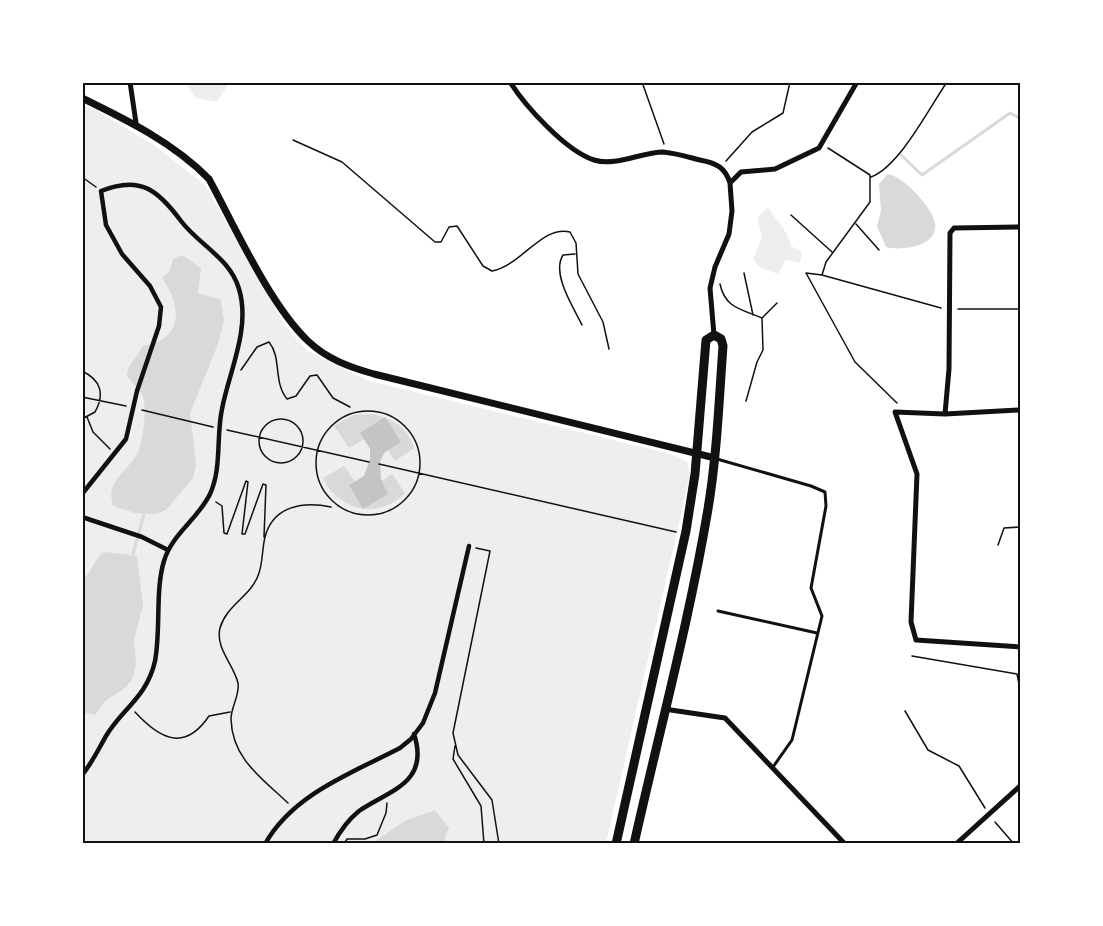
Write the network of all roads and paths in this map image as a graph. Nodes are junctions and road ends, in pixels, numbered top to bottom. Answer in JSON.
{"nodes":[{"id":1,"x":129,"y":82,"type":"edge"},
{"id":2,"x":510,"y":82,"type":"edge"},
{"id":3,"x":642,"y":82,"type":"edge"},
{"id":4,"x":790,"y":82,"type":"edge"},
{"id":5,"x":857,"y":82,"type":"edge"},
{"id":6,"x":947,"y":82,"type":"edge"},
{"id":7,"x":82,"y":98,"type":"edge"},
{"id":8,"x":136,"y":123,"type":"junction"},
{"id":9,"x":293,"y":140,"type":"dead end"},
{"id":10,"x":822,"y":145,"type":"junction"},
{"id":11,"x":669,"y":153,"type":"junction"},
{"id":12,"x":722,"y":167,"type":"junction"},
{"id":13,"x":82,"y":177,"type":"edge"},
{"id":14,"x":871,"y":177,"type":"junction"},
{"id":15,"x":730,"y":183,"type":"junction"},
{"id":16,"x":101,"y":191,"type":"junction"},
{"id":17,"x":791,"y":215,"type":"dead end"},
{"id":18,"x":855,"y":223,"type":"junction"},
{"id":19,"x":1020,"y":227,"type":"edge"},
{"id":20,"x":879,"y":250,"type":"dead end"},
{"id":21,"x":833,"y":253,"type":"junction"},
{"id":22,"x":576,"y":254,"type":"junction"},
{"id":23,"x":744,"y":273,"type":"dead end"},
{"id":24,"x":822,"y":275,"type":"junction"},
{"id":25,"x":712,"y":278,"type":"junction"},
{"id":26,"x":777,"y":303,"type":"dead end"},
{"id":27,"x":949,"y":309,"type":"junction"},
{"id":28,"x":1020,"y":309,"type":"edge"},
{"id":29,"x":753,"y":315,"type":"junction"},
{"id":30,"x":762,"y":318,"type":"junction"},
{"id":31,"x":582,"y":325,"type":"dead end"},
{"id":32,"x":714,"y":335,"type":"junction"},
{"id":33,"x":609,"y":349,"type":"dead end"},
{"id":34,"x":82,"y":371,"type":"edge"},
{"id":35,"x":230,"y":379,"type":"junction"},
{"id":36,"x":82,"y":396,"type":"edge"},
{"id":37,"x":101,"y":400,"type":"junction"},
{"id":38,"x":746,"y":401,"type":"dead end"},
{"id":39,"x":350,"y":407,"type":"dead end"},
{"id":40,"x":904,"y":410,"type":"junction"},
{"id":41,"x":1020,"y":410,"type":"edge"},
{"id":42,"x":945,"y":414,"type":"junction"},
{"id":43,"x":87,"y":417,"type":"junction"},
{"id":44,"x":82,"y":419,"type":"edge"},
{"id":45,"x":260,"y":437,"type":"junction"},
{"id":46,"x":302,"y":447,"type":"junction"},
{"id":47,"x":317,"y":450,"type":"junction"},
{"id":48,"x":115,"y":453,"type":"junction"},
{"id":49,"x":697,"y":454,"type":"junction"},
{"id":50,"x":715,"y":458,"type":"junction"},
{"id":51,"x":369,"y":462,"type":"dead end"},
{"id":52,"x":379,"y":464,"type":"dead end"},
{"id":53,"x":419,"y":473,"type":"junction"},
{"id":54,"x":82,"y":494,"type":"edge"},
{"id":55,"x":209,"y":496,"type":"junction"},
{"id":56,"x":331,"y":507,"type":"dead end"},
{"id":57,"x":82,"y":517,"type":"edge"},
{"id":58,"x":1020,"y":527,"type":"edge"},
{"id":59,"x":677,"y":532,"type":"dead end"},
{"id":60,"x":998,"y":545,"type":"dead end"},
{"id":61,"x":469,"y":546,"type":"joint"},
{"id":62,"x":264,"y":547,"type":"junction"},
{"id":63,"x":168,"y":550,"type":"junction"},
{"id":64,"x":718,"y":611,"type":"dead end"},
{"id":65,"x":817,"y":633,"type":"junction"},
{"id":66,"x":1020,"y":647,"type":"edge"},
{"id":67,"x":912,"y":656,"type":"dead end"},
{"id":68,"x":1020,"y":688,"type":"edge"},
{"id":69,"x":131,"y":708,"type":"junction"},
{"id":70,"x":664,"y":709,"type":"junction"},
{"id":71,"x":905,"y":711,"type":"dead end"},
{"id":72,"x":231,"y":712,"type":"junction"},
{"id":73,"x":414,"y":734,"type":"junction"},
{"id":74,"x":455,"y":745,"type":"junction"},
{"id":75,"x":772,"y":768,"type":"junction"},
{"id":76,"x":82,"y":775,"type":"edge"},
{"id":77,"x":1020,"y":786,"type":"edge"},
{"id":78,"x":385,"y":798,"type":"junction"},
{"id":79,"x":293,"y":808,"type":"junction"},
{"id":80,"x":989,"y":814,"type":"junction"},
{"id":81,"x":265,"y":843,"type":"edge"},
{"id":82,"x":333,"y":843,"type":"edge"},
{"id":83,"x":344,"y":843,"type":"edge"},
{"id":84,"x":484,"y":843,"type":"edge"},
{"id":85,"x":499,"y":843,"type":"edge"},
{"id":86,"x":616,"y":843,"type":"edge"},
{"id":87,"x":634,"y":843,"type":"edge"},
{"id":88,"x":845,"y":843,"type":"edge"},
{"id":89,"x":956,"y":843,"type":"edge"},
{"id":90,"x":1014,"y":843,"type":"edge"}],
"edges":[{"from":1,"to":8,"type":"street"},
{"from":2,"to":11,"type":"street"},
{"from":3,"to":11,"type":"path"},
{"from":4,"to":12,"type":"path"},
{"from":5,"to":10,"type":"street"},
{"from":6,"to":14,"type":"path"},
{"from":7,"to":8,"type":"street"},
{"from":8,"to":49,"type":"street"},
{"from":9,"to":22,"type":"path"},
{"from":10,"to":14,"type":"path"},
{"from":10,"to":15,"type":"street"},
{"from":11,"to":12,"type":"street"},
{"from":12,"to":15,"type":"street"},
{"from":13,"to":16,"type":"path"},
{"from":14,"to":18,"type":"path"},
{"from":15,"to":25,"type":"street"},
{"from":16,"to":35,"type":"street"},
{"from":16,"to":48,"type":"street"},
{"from":17,"to":21,"type":"path"},
{"from":18,"to":20,"type":"path"},
{"from":18,"to":21,"type":"path"},
{"from":19,"to":27,"type":"street"},
{"from":21,"to":24,"type":"path"},
{"from":22,"to":31,"type":"path"},
{"from":22,"to":33,"type":"path"},
{"from":23,"to":29,"type":"path"},
{"from":24,"to":27,"type":"path"},
{"from":24,"to":40,"type":"path"},
{"from":25,"to":29,"type":"path"},
{"from":25,"to":32,"type":"street"},
{"from":26,"to":30,"type":"path"},
{"from":27,"to":28,"type":"path"},
{"from":27,"to":42,"type":"street"},
{"from":29,"to":30,"type":"path"},
{"from":30,"to":38,"type":"path"},
{"from":32,"to":49,"type":"main road"},
{"from":32,"to":50,"type":"main road"},
{"from":34,"to":37,"type":"path"},
{"from":35,"to":39,"type":"path"},
{"from":35,"to":55,"type":"street"},
{"from":36,"to":37,"type":"path"},
{"from":37,"to":43,"type":"path"},
{"from":37,"to":45,"type":"path"},
{"from":40,"to":42,"type":"street"},
{"from":40,"to":66,"type":"street"},
{"from":41,"to":42,"type":"street"},
{"from":43,"to":44,"type":"path"},
{"from":43,"to":48,"type":"path"},
{"from":45,"to":46,"type":"path"},
{"from":45,"to":46,"type":"path"},
{"from":45,"to":46,"type":"path"},
{"from":46,"to":47,"type":"path"},
{"from":47,"to":51,"type":"path"},
{"from":47,"to":53,"type":"path"},
{"from":47,"to":53,"type":"path"},
{"from":48,"to":54,"type":"street"},
{"from":49,"to":50,"type":"street"},
{"from":49,"to":86,"type":"main road"},
{"from":50,"to":65,"type":"lane"},
{"from":50,"to":70,"type":"main road"},
{"from":52,"to":53,"type":"path"},
{"from":53,"to":59,"type":"path"},
{"from":55,"to":62,"type":"path"},
{"from":55,"to":63,"type":"street"},
{"from":56,"to":62,"type":"path"},
{"from":57,"to":63,"type":"street"},
{"from":58,"to":60,"type":"path"},
{"from":61,"to":73,"type":"street"},
{"from":61,"to":74,"type":"path"},
{"from":62,"to":72,"type":"path"},
{"from":63,"to":69,"type":"street"},
{"from":64,"to":65,"type":"lane"},
{"from":65,"to":75,"type":"lane"},
{"from":67,"to":68,"type":"path"},
{"from":69,"to":72,"type":"path"},
{"from":69,"to":76,"type":"street"},
{"from":70,"to":75,"type":"street"},
{"from":70,"to":87,"type":"main road"},
{"from":71,"to":80,"type":"path"},
{"from":72,"to":79,"type":"path"},
{"from":73,"to":78,"type":"street"},
{"from":73,"to":79,"type":"street"},
{"from":74,"to":84,"type":"path"},
{"from":74,"to":85,"type":"path"},
{"from":75,"to":88,"type":"street"},
{"from":77,"to":80,"type":"street"},
{"from":78,"to":82,"type":"street"},
{"from":78,"to":83,"type":"path"},
{"from":79,"to":81,"type":"street"},
{"from":80,"to":89,"type":"street"},
{"from":80,"to":90,"type":"path"}]}
